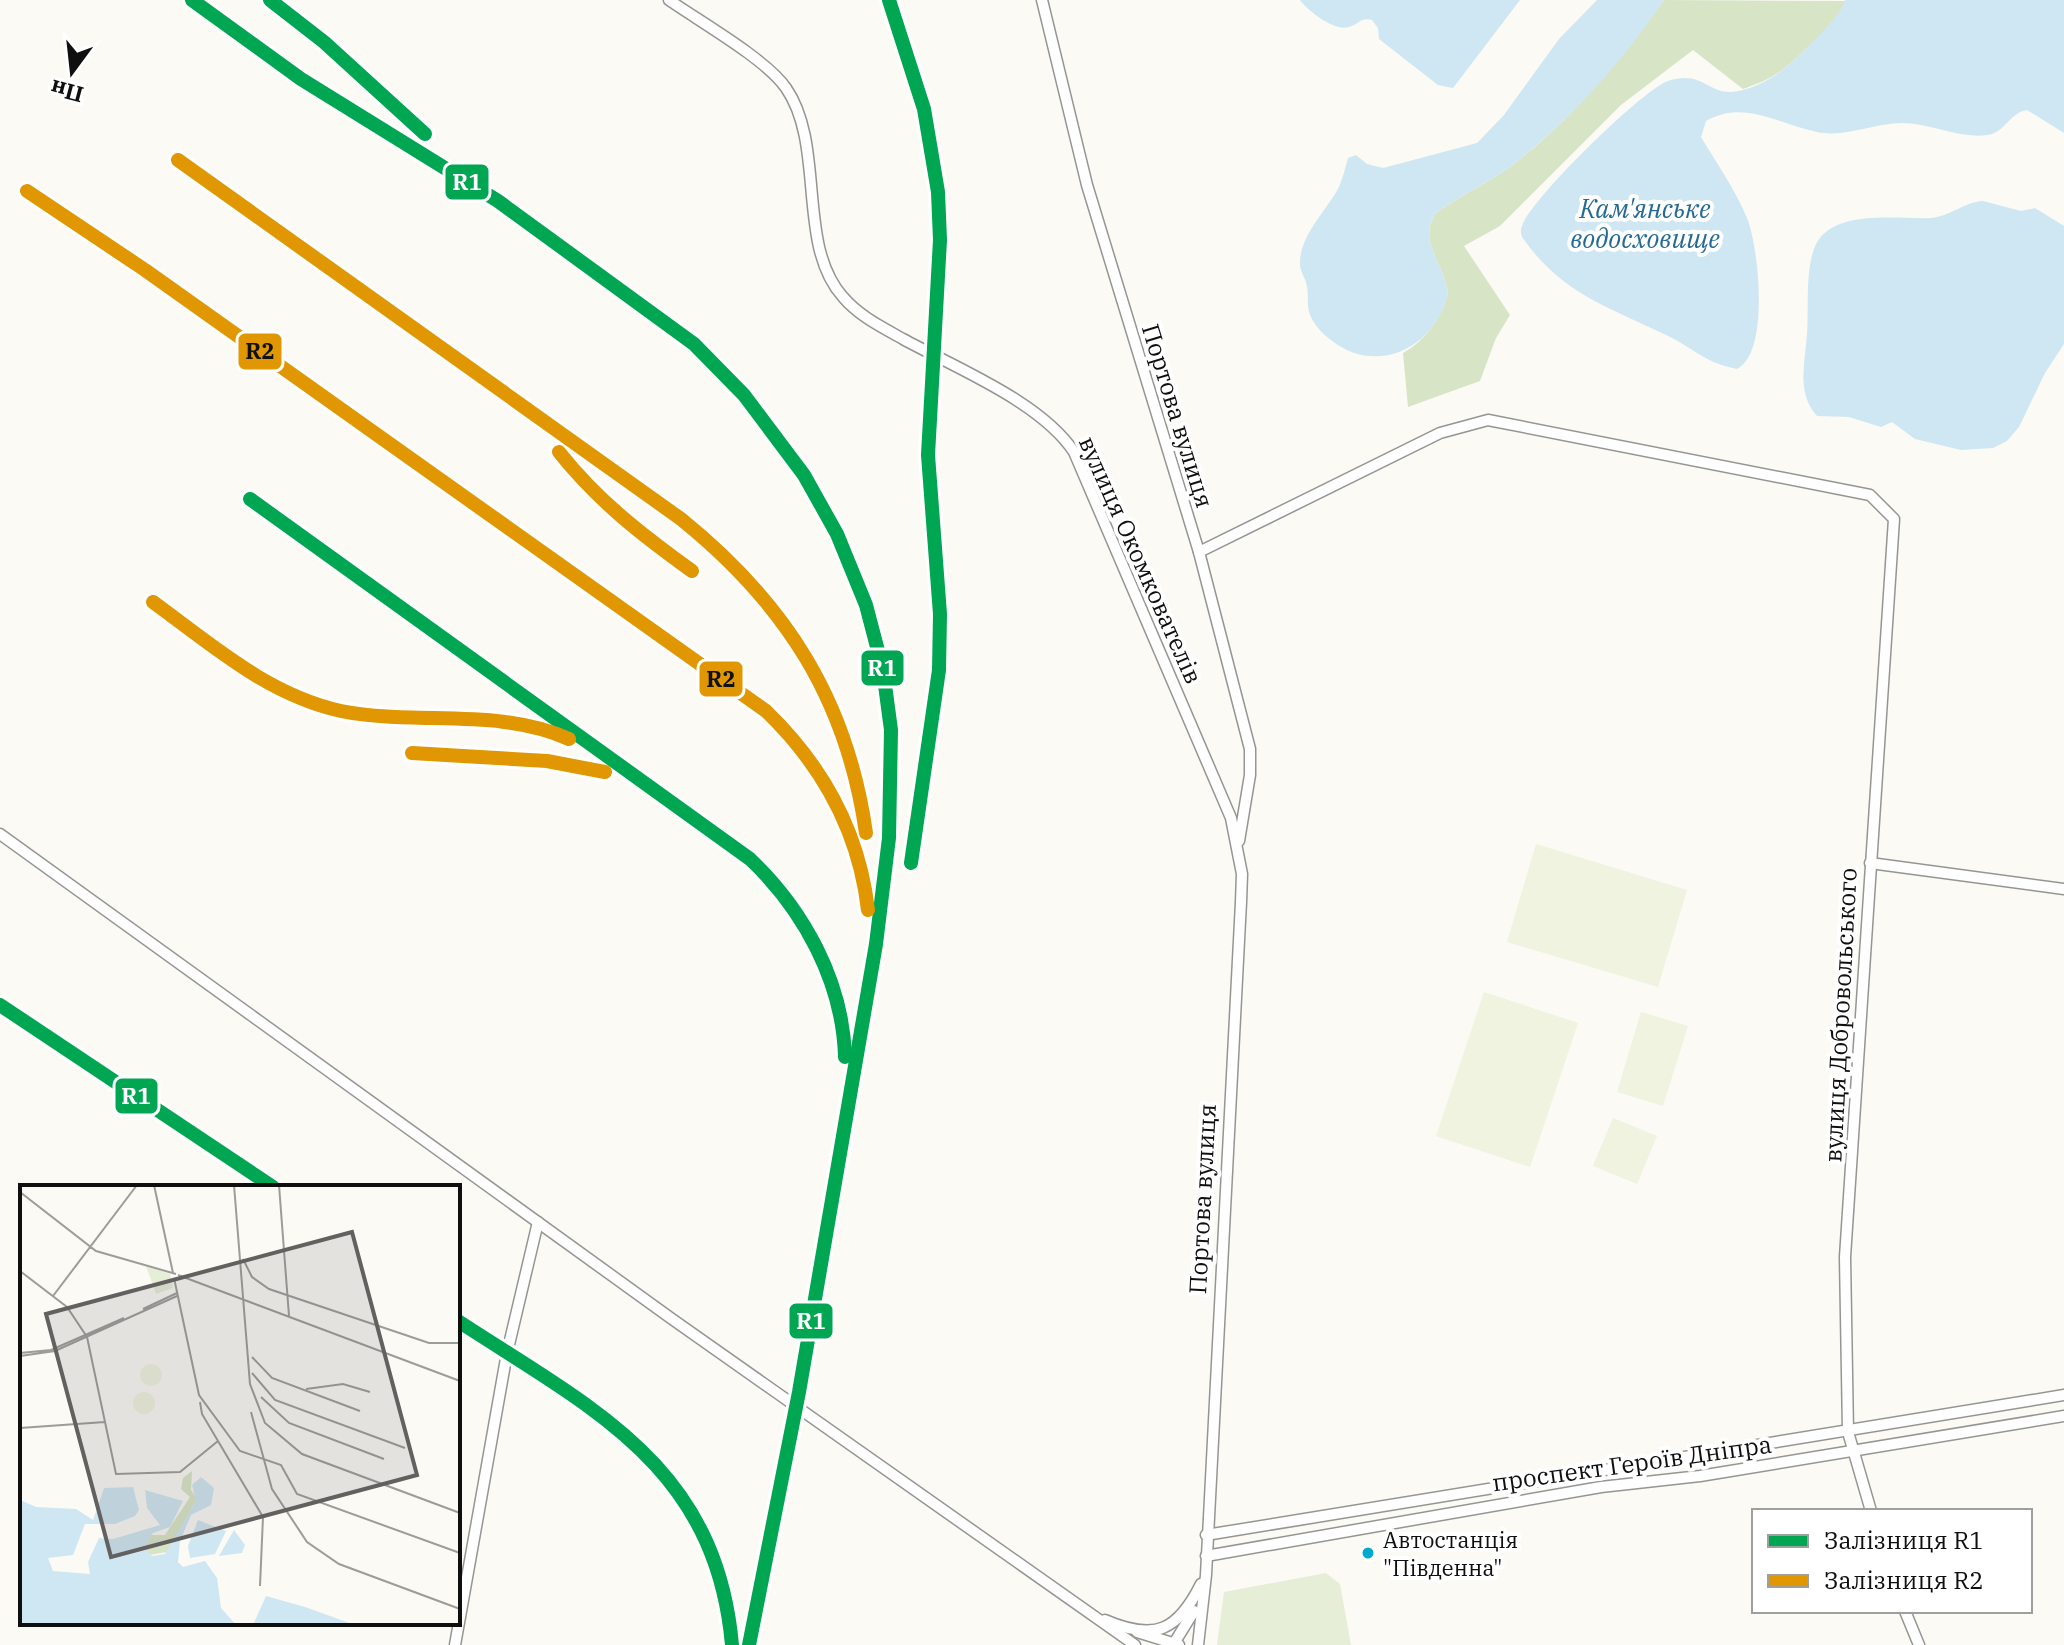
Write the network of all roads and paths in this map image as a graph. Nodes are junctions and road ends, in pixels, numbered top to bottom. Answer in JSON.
{"nodes":[{"id":1,"x":669,"y":0,"type":"edge"},
{"id":2,"x":1042,"y":0,"type":"edge"},
{"id":3,"x":1199,"y":552,"type":"junction"},
{"id":4,"x":1220,"y":792,"type":"joint"},
{"id":5,"x":0,"y":834,"type":"edge"},
{"id":6,"x":1238,"y":845,"type":"junction"},
{"id":7,"x":1870,"y":863,"type":"junction"},
{"id":8,"x":2064,"y":889,"type":"edge"},
{"id":9,"x":538,"y":1222,"type":"junction"},
{"id":10,"x":2064,"y":1395,"type":"edge"},
{"id":11,"x":2064,"y":1416,"type":"edge"},
{"id":12,"x":1848,"y":1432,"type":"junction"},
{"id":13,"x":1852,"y":1451,"type":"junction"},
{"id":14,"x":1870,"y":1509,"type":"edge"},
{"id":15,"x":1206,"y":1535,"type":"junction"},
{"id":16,"x":1206,"y":1556,"type":"junction"},
{"id":17,"x":1206,"y":1575,"type":"junction"},
{"id":18,"x":1906,"y":1613,"type":"edge"},
{"id":19,"x":460,"y":1617,"type":"edge"},
{"id":20,"x":459,"y":1625,"type":"edge"},
{"id":21,"x":1112,"y":1626,"type":"junction"},
{"id":22,"x":455,"y":1645,"type":"edge"},
{"id":23,"x":1133,"y":1645,"type":"edge"},
{"id":24,"x":1176,"y":1645,"type":"edge"},
{"id":25,"x":1198,"y":1645,"type":"edge"},
{"id":26,"x":1919,"y":1645,"type":"edge"}],
"edges":[{"from":1,"to":4,"type":"street","name":"вулиця Окомкователів"},
{"from":2,"to":3,"type":"street","name":"Портова вулиця"},
{"from":3,"to":6,"type":"street","name":"Портова вулиця"},
{"from":3,"to":7,"type":"street","name":"вулиця Добровольського"},
{"from":4,"to":6,"type":"street","name":"Портова вулиця"},
{"from":5,"to":9,"type":"street"},
{"from":6,"to":15,"type":"street","name":"Портова вулиця"},
{"from":7,"to":8,"type":"street"},
{"from":7,"to":12,"type":"street","name":"вулиця Добровольського"},
{"from":9,"to":19,"type":"street"},
{"from":9,"to":21,"type":"street"},
{"from":10,"to":12,"type":"street","name":"проспект Героїв Дніпра"},
{"from":11,"to":13,"type":"street","name":"проспект Героїв Дніпра"},
{"from":12,"to":13,"type":"street","name":"вулиця Добровольського"},
{"from":12,"to":15,"type":"street","name":"проспект Героїв Дніпра"},
{"from":13,"to":14,"type":"street","name":"вулиця Добровольського"},
{"from":13,"to":16,"type":"street","name":"проспект Героїв Дніпра"},
{"from":15,"to":16,"type":"street","name":"Портова вулиця"},
{"from":16,"to":17,"type":"street","name":"Портова вулиця"},
{"from":17,"to":21,"type":"street"},
{"from":17,"to":24,"type":"street"},
{"from":17,"to":25,"type":"street"},
{"from":18,"to":26,"type":"street"},
{"from":20,"to":22,"type":"street"},
{"from":21,"to":23,"type":"street"},
{"from":21,"to":24,"type":"street"}]}
